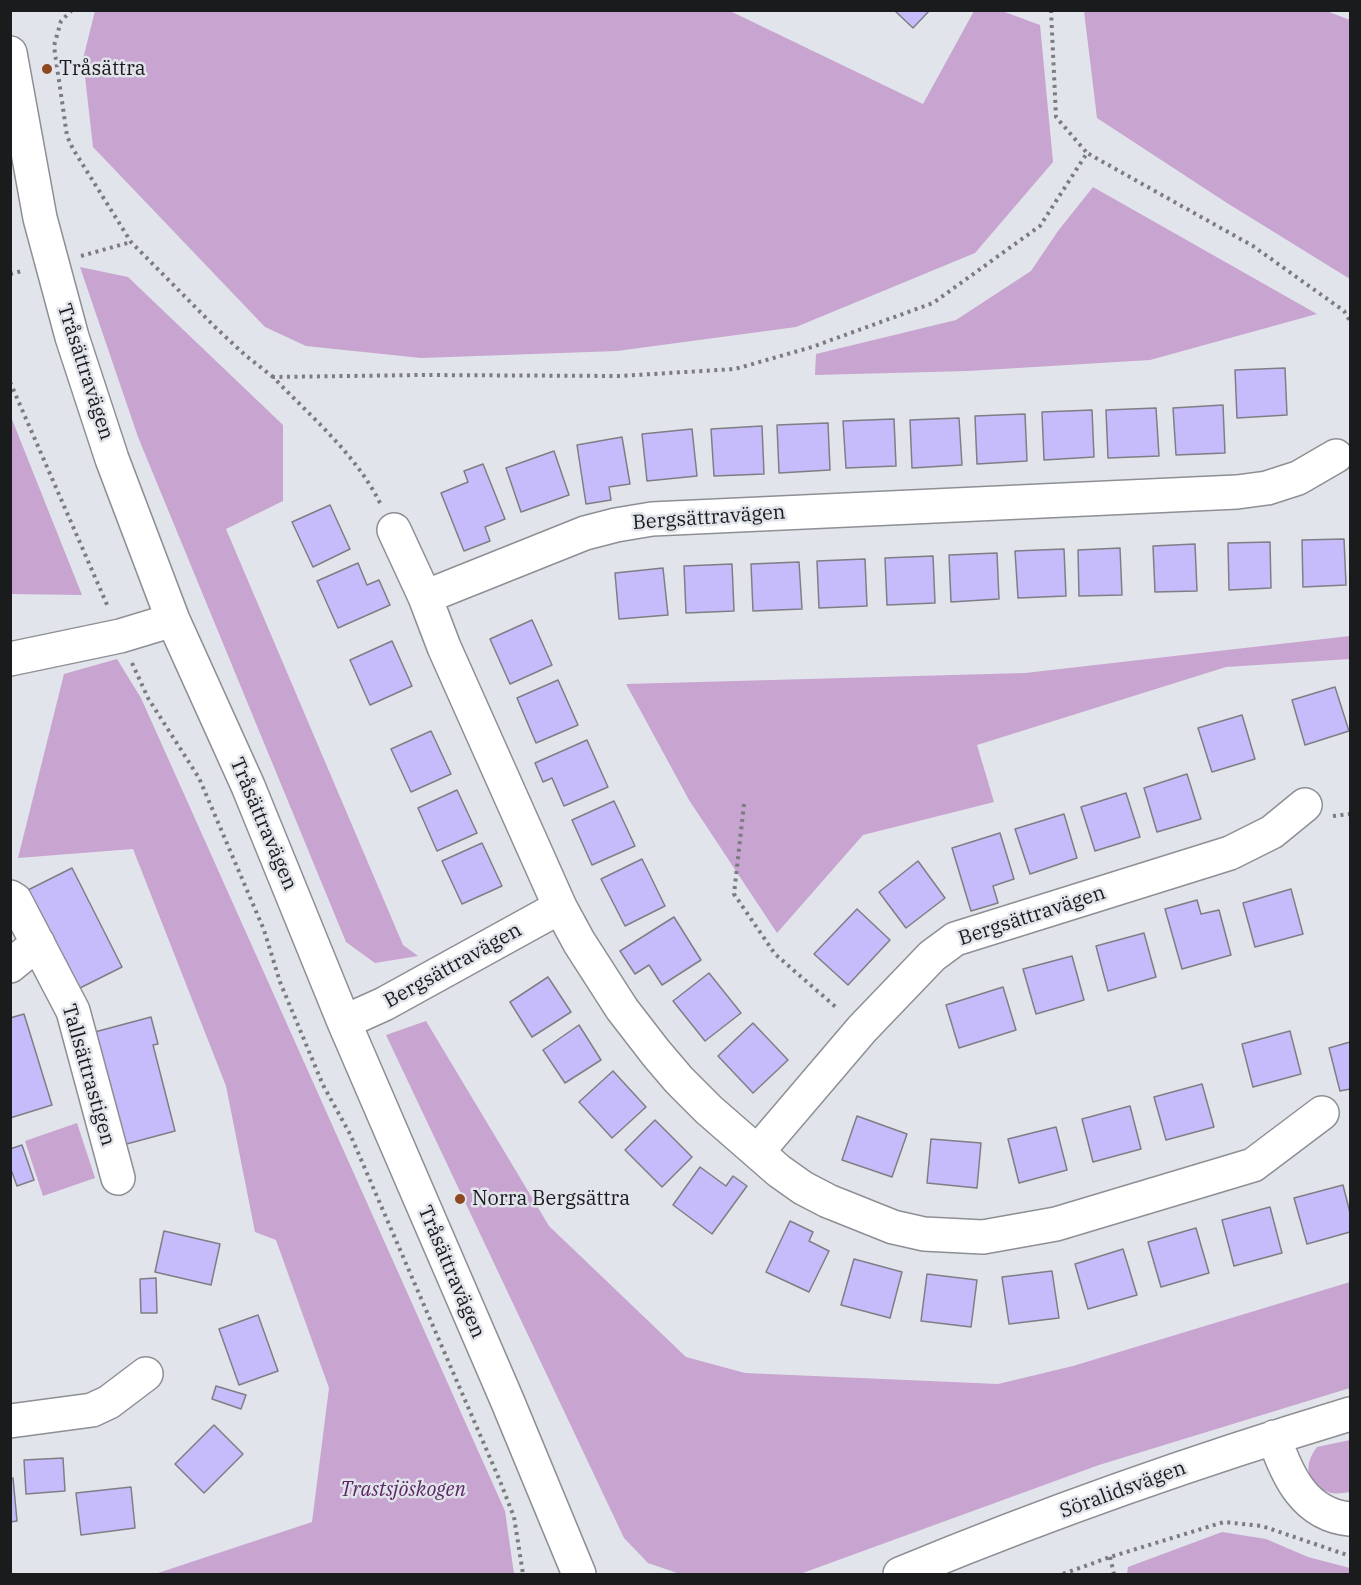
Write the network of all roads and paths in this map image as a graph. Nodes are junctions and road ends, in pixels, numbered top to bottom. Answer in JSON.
{"nodes":[{"id":1,"x":72,"y":10,"type":"edge"},
{"id":2,"x":1051,"y":10,"type":"edge"},
{"id":3,"x":10,"y":53,"type":"edge"},
{"id":4,"x":1087,"y":153,"type":"junction"},
{"id":5,"x":131,"y":242,"type":"junction"},
{"id":6,"x":74,"y":258,"type":"dead end"},
{"id":7,"x":22,"y":271,"type":"dead end"},
{"id":8,"x":10,"y":274,"type":"edge"},
{"id":9,"x":1350,"y":321,"type":"edge"},
{"id":10,"x":273,"y":377,"type":"junction"},
{"id":11,"x":10,"y":382,"type":"edge"},
{"id":12,"x":1336,"y":456,"type":"dead end"},
{"id":13,"x":394,"y":530,"type":"joint"},
{"id":14,"x":424,"y":597,"type":"junction"},
{"id":15,"x":173,"y":620,"type":"junction"},
{"id":16,"x":120,"y":636,"type":"junction"},
{"id":17,"x":10,"y":659,"type":"edge"},
{"id":18,"x":744,"y":804,"type":"dead end"},
{"id":19,"x":1305,"y":805,"type":"dead end"},
{"id":20,"x":10,"y":897,"type":"edge"},
{"id":21,"x":560,"y":907,"type":"junction"},
{"id":22,"x":38,"y":943,"type":"junction"},
{"id":23,"x":10,"y":966,"type":"edge"},
{"id":24,"x":344,"y":1022,"type":"junction"},
{"id":25,"x":862,"y":1029,"type":"junction"},
{"id":26,"x":1322,"y":1113,"type":"dead end"},
{"id":27,"x":758,"y":1151,"type":"junction"},
{"id":28,"x":118,"y":1178,"type":"dead end"},
{"id":29,"x":146,"y":1374,"type":"dead end"},
{"id":30,"x":1350,"y":1414,"type":"edge"},
{"id":31,"x":10,"y":1421,"type":"edge"},
{"id":32,"x":1274,"y":1437,"type":"junction"},
{"id":33,"x":1350,"y":1519,"type":"edge"},
{"id":34,"x":1350,"y":1556,"type":"edge"},
{"id":35,"x":1110,"y":1557,"type":"junction"},
{"id":36,"x":523,"y":1575,"type":"edge"},
{"id":37,"x":579,"y":1575,"type":"edge"},
{"id":38,"x":900,"y":1575,"type":"edge"},
{"id":39,"x":1063,"y":1575,"type":"edge"},
{"id":40,"x":1114,"y":1575,"type":"edge"}],
"edges":[{"from":1,"to":5,"type":"path"},
{"from":2,"to":4,"type":"path"},
{"from":3,"to":15,"type":"street","name":"Tråsättravägen"},
{"from":4,"to":9,"type":"path"},
{"from":4,"to":10,"type":"path"},
{"from":5,"to":6,"type":"path"},
{"from":5,"to":10,"type":"path"},
{"from":7,"to":8,"type":"path"},
{"from":10,"to":13,"type":"path"},
{"from":11,"to":16,"type":"path"},
{"from":12,"to":14,"type":"street","name":"Bergsättravägen"},
{"from":13,"to":14,"type":"street"},
{"from":14,"to":21,"type":"street"},
{"from":15,"to":16,"type":"street"},
{"from":15,"to":24,"type":"street","name":"Tråsättravägen"},
{"from":16,"to":17,"type":"street"},
{"from":16,"to":36,"type":"path"},
{"from":18,"to":25,"type":"path"},
{"from":19,"to":25,"type":"street","name":"Bergsättravägen"},
{"from":20,"to":22,"type":"street","name":"Tallsättrastigen"},
{"from":21,"to":24,"type":"street","name":"Bergsättravägen"},
{"from":21,"to":27,"type":"street"},
{"from":22,"to":23,"type":"street"},
{"from":22,"to":28,"type":"street","name":"Tallsättrastigen"},
{"from":24,"to":37,"type":"street","name":"Tråsättravägen"},
{"from":25,"to":27,"type":"street","name":"Bergsättravägen"},
{"from":26,"to":27,"type":"street"},
{"from":29,"to":31,"type":"street"},
{"from":30,"to":32,"type":"street","name":"Söralidsvägen"},
{"from":32,"to":33,"type":"street"},
{"from":32,"to":38,"type":"street","name":"Söralidsvägen"},
{"from":34,"to":35,"type":"path"},
{"from":35,"to":39,"type":"path"},
{"from":35,"to":40,"type":"path"}]}
